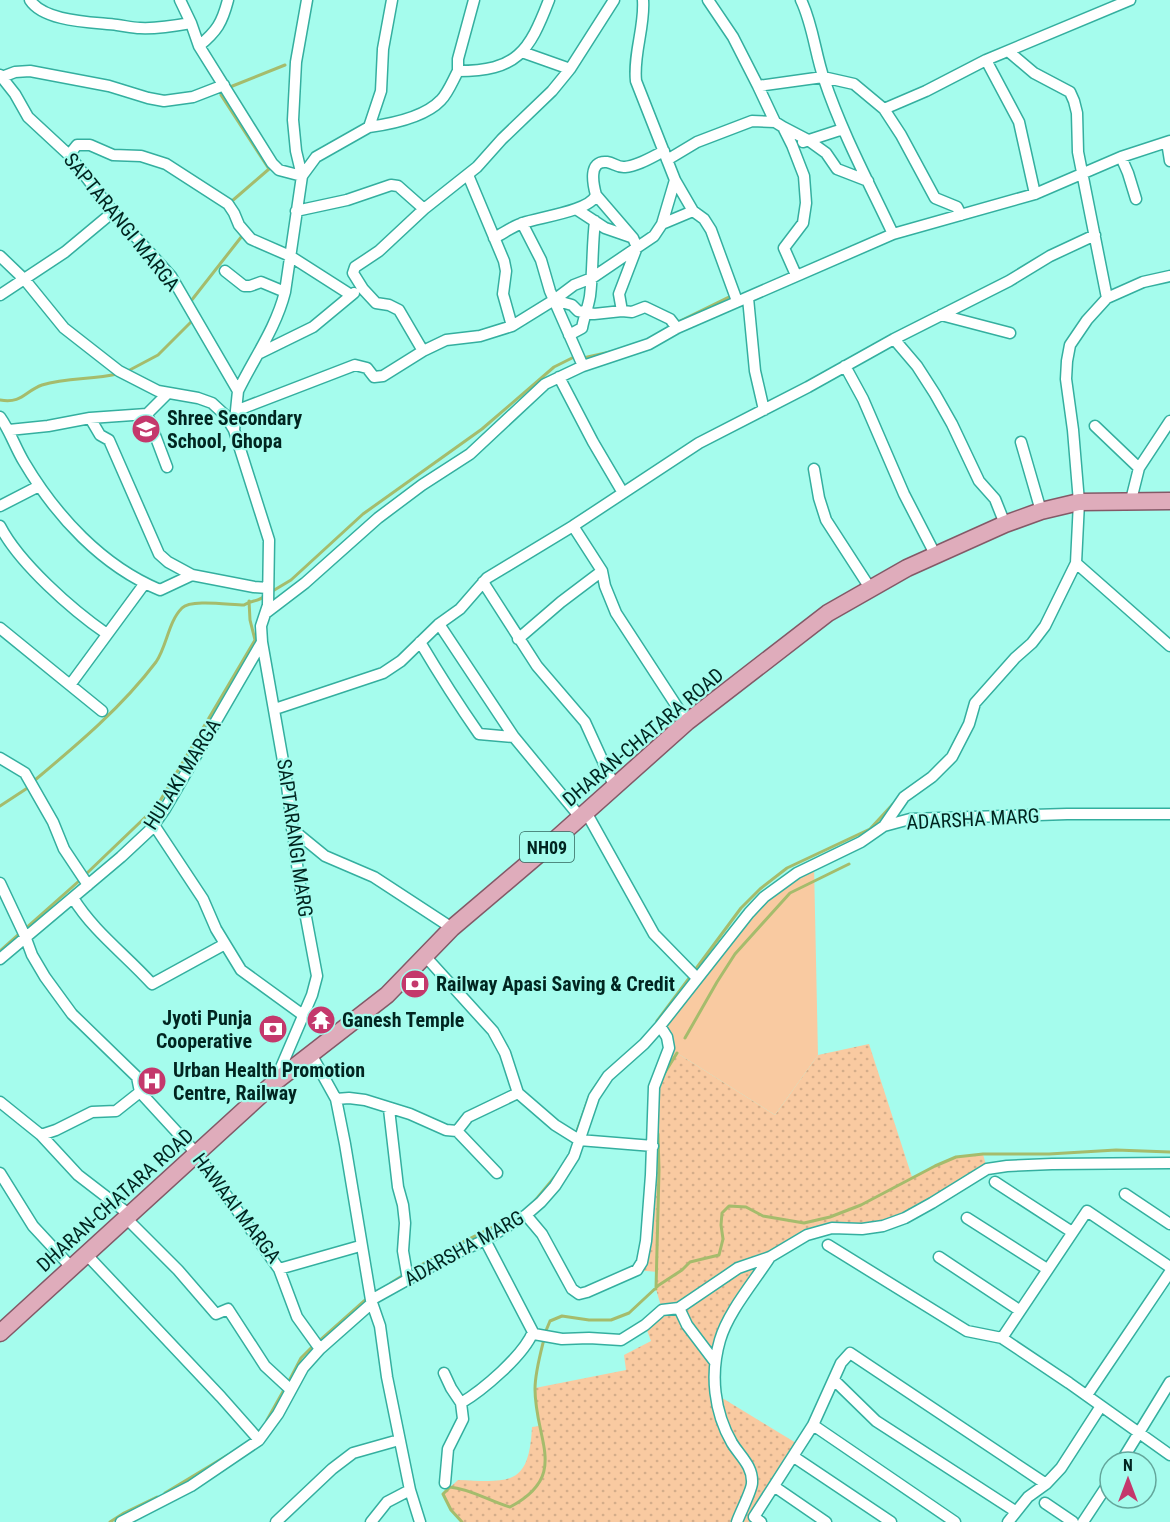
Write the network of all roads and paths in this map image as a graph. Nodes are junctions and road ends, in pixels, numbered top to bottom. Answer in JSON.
{"nodes":[{"id":1,"x":30,"y":0,"type":"edge"},
{"id":2,"x":180,"y":0,"type":"edge"},
{"id":3,"x":228,"y":0,"type":"edge"},
{"id":4,"x":307,"y":0,"type":"edge"},
{"id":5,"x":392,"y":0,"type":"edge"},
{"id":6,"x":474,"y":0,"type":"edge"},
{"id":7,"x":549,"y":0,"type":"edge"},
{"id":8,"x":614,"y":0,"type":"edge"},
{"id":9,"x":643,"y":0,"type":"edge"},
{"id":10,"x":708,"y":0,"type":"edge"},
{"id":11,"x":801,"y":0,"type":"edge"},
{"id":12,"x":1130,"y":0,"type":"edge"},
{"id":13,"x":191,"y":23,"type":"junction"},
{"id":14,"x":199,"y":46,"type":"junction"},
{"id":15,"x":1008,"y":51,"type":"junction"},
{"id":16,"x":522,"y":52,"type":"junction"},
{"id":17,"x":986,"y":60,"type":"junction"},
{"id":18,"x":570,"y":69,"type":"junction"},
{"id":19,"x":458,"y":71,"type":"junction"},
{"id":20,"x":1,"y":76,"type":"edge"},
{"id":21,"x":823,"y":76,"type":"junction"},
{"id":22,"x":224,"y":85,"type":"junction"},
{"id":23,"x":758,"y":86,"type":"junction"},
{"id":24,"x":884,"y":108,"type":"junction"},
{"id":25,"x":779,"y":125,"type":"junction"},
{"id":26,"x":369,"y":127,"type":"junction"},
{"id":27,"x":843,"y":129,"type":"junction"},
{"id":28,"x":808,"y":140,"type":"junction"},
{"id":29,"x":1168,"y":142,"type":"edge"},
{"id":30,"x":792,"y":145,"type":"junction"},
{"id":31,"x":69,"y":155,"type":"junction"},
{"id":32,"x":666,"y":156,"type":"junction"},
{"id":33,"x":1120,"y":157,"type":"junction"},
{"id":34,"x":1170,"y":161,"type":"edge"},
{"id":35,"x":1083,"y":173,"type":"junction"},
{"id":36,"x":468,"y":175,"type":"junction"},
{"id":37,"x":302,"y":176,"type":"junction"},
{"id":38,"x":675,"y":180,"type":"junction"},
{"id":39,"x":868,"y":181,"type":"junction"},
{"id":40,"x":1035,"y":194,"type":"junction"},
{"id":41,"x":596,"y":195,"type":"junction"},
{"id":42,"x":1136,"y":199,"type":"dead end"},
{"id":43,"x":424,"y":209,"type":"junction"},
{"id":44,"x":576,"y":209,"type":"junction"},
{"id":45,"x":296,"y":211,"type":"junction"},
{"id":46,"x":693,"y":211,"type":"junction"},
{"id":47,"x":113,"y":212,"type":"junction"},
{"id":48,"x":961,"y":215,"type":"junction"},
{"id":49,"x":595,"y":221,"type":"junction"},
{"id":50,"x":522,"y":223,"type":"junction"},
{"id":51,"x":662,"y":224,"type":"junction"},
{"id":52,"x":893,"y":234,"type":"junction"},
{"id":53,"x":1095,"y":235,"type":"junction"},
{"id":54,"x":494,"y":238,"type":"junction"},
{"id":55,"x":635,"y":242,"type":"junction"},
{"id":56,"x":0,"y":256,"type":"edge"},
{"id":57,"x":290,"y":256,"type":"junction"},
{"id":58,"x":225,"y":271,"type":"dead end"},
{"id":59,"x":796,"y":275,"type":"junction"},
{"id":60,"x":1170,"y":276,"type":"edge"},
{"id":61,"x":592,"y":279,"type":"junction"},
{"id":62,"x":25,"y":280,"type":"junction"},
{"id":63,"x":363,"y":290,"type":"junction"},
{"id":64,"x":285,"y":292,"type":"junction"},
{"id":65,"x":0,"y":295,"type":"edge"},
{"id":66,"x":351,"y":295,"type":"junction"},
{"id":67,"x":1107,"y":298,"type":"junction"},
{"id":68,"x":742,"y":299,"type":"junction"},
{"id":69,"x":554,"y":300,"type":"junction"},
{"id":70,"x":622,"y":311,"type":"junction"},
{"id":71,"x":587,"y":313,"type":"junction"},
{"id":72,"x":941,"y":315,"type":"junction"},
{"id":73,"x":512,"y":326,"type":"junction"},
{"id":74,"x":677,"y":328,"type":"junction"},
{"id":75,"x":1010,"y":333,"type":"dead end"},
{"id":76,"x":569,"y":335,"type":"junction"},
{"id":77,"x":894,"y":339,"type":"junction"},
{"id":78,"x":423,"y":351,"type":"junction"},
{"id":79,"x":258,"y":354,"type":"junction"},
{"id":80,"x":583,"y":366,"type":"junction"},
{"id":81,"x":845,"y":366,"type":"junction"},
{"id":82,"x":559,"y":377,"type":"junction"},
{"id":83,"x":238,"y":391,"type":"junction"},
{"id":84,"x":167,"y":394,"type":"junction"},
{"id":85,"x":238,"y":410,"type":"junction"},
{"id":86,"x":764,"y":410,"type":"junction"},
{"id":87,"x":147,"y":414,"type":"junction"},
{"id":88,"x":0,"y":417,"type":"edge"},
{"id":89,"x":90,"y":418,"type":"junction"},
{"id":90,"x":1170,"y":421,"type":"edge"},
{"id":91,"x":1095,"y":426,"type":"dead end"},
{"id":92,"x":9,"y":430,"type":"junction"},
{"id":93,"x":234,"y":430,"type":"junction"},
{"id":94,"x":1021,"y":442,"type":"dead end"},
{"id":95,"x":167,"y":466,"type":"dead end"},
{"id":96,"x":1139,"y":468,"type":"junction"},
{"id":97,"x":814,"y":469,"type":"dead end"},
{"id":98,"x":39,"y":486,"type":"junction"},
{"id":99,"x":623,"y":493,"type":"junction"},
{"id":100,"x":1131,"y":500,"type":"junction"},
{"id":101,"x":1170,"y":501,"type":"edge"},
{"id":102,"x":1079,"y":502,"type":"junction"},
{"id":103,"x":0,"y":506,"type":"edge"},
{"id":104,"x":1041,"y":512,"type":"junction"},
{"id":105,"x":1005,"y":524,"type":"junction"},
{"id":106,"x":0,"y":526,"type":"edge"},
{"id":107,"x":573,"y":526,"type":"junction"},
{"id":108,"x":936,"y":556,"type":"junction"},
{"id":109,"x":1076,"y":563,"type":"junction"},
{"id":110,"x":602,"y":571,"type":"junction"},
{"id":111,"x":192,"y":575,"type":"junction"},
{"id":112,"x":483,"y":582,"type":"junction"},
{"id":113,"x":145,"y":584,"type":"junction"},
{"id":114,"x":870,"y":588,"type":"junction"},
{"id":115,"x":268,"y":600,"type":"junction"},
{"id":116,"x":439,"y":624,"type":"junction"},
{"id":117,"x":0,"y":628,"type":"edge"},
{"id":118,"x":107,"y":634,"type":"junction"},
{"id":119,"x":518,"y":639,"type":"junction"},
{"id":120,"x":262,"y":642,"type":"junction"},
{"id":121,"x":420,"y":642,"type":"junction"},
{"id":122,"x":1170,"y":646,"type":"edge"},
{"id":123,"x":70,"y":685,"type":"junction"},
{"id":124,"x":275,"y":709,"type":"junction"},
{"id":125,"x":102,"y":711,"type":"dead end"},
{"id":126,"x":687,"y":722,"type":"junction"},
{"id":127,"x":514,"y":737,"type":"junction"},
{"id":128,"x":0,"y":758,"type":"edge"},
{"id":129,"x":616,"y":785,"type":"junction"},
{"id":130,"x":583,"y":814,"type":"junction"},
{"id":131,"x":1170,"y":814,"type":"edge"},
{"id":132,"x":154,"y":825,"type":"junction"},
{"id":133,"x":884,"y":826,"type":"junction"},
{"id":134,"x":292,"y":828,"type":"junction"},
{"id":135,"x":0,"y":883,"type":"edge"},
{"id":136,"x":88,"y":885,"type":"junction"},
{"id":137,"x":73,"y":898,"type":"junction"},
{"id":138,"x":452,"y":928,"type":"junction"},
{"id":139,"x":25,"y":936,"type":"junction"},
{"id":140,"x":225,"y":944,"type":"junction"},
{"id":141,"x":425,"y":956,"type":"junction"},
{"id":142,"x":0,"y":959,"type":"edge"},
{"id":143,"x":697,"y":978,"type":"junction"},
{"id":144,"x":303,"y":1015,"type":"junction"},
{"id":145,"x":660,"y":1026,"type":"junction"},
{"id":146,"x":311,"y":1054,"type":"junction"},
{"id":147,"x":275,"y":1082,"type":"junction"},
{"id":148,"x":140,"y":1092,"type":"junction"},
{"id":149,"x":518,"y":1093,"type":"junction"},
{"id":150,"x":336,"y":1099,"type":"junction"},
{"id":151,"x":0,"y":1102,"type":"edge"},
{"id":152,"x":389,"y":1109,"type":"junction"},
{"id":153,"x":457,"y":1131,"type":"junction"},
{"id":154,"x":41,"y":1135,"type":"junction"},
{"id":155,"x":579,"y":1140,"type":"junction"},
{"id":156,"x":653,"y":1146,"type":"junction"},
{"id":157,"x":197,"y":1154,"type":"junction"},
{"id":158,"x":1170,"y":1163,"type":"edge"},
{"id":159,"x":0,"y":1173,"type":"edge"},
{"id":160,"x":497,"y":1173,"type":"dead end"},
{"id":161,"x":995,"y":1182,"type":"dead end"},
{"id":162,"x":1125,"y":1194,"type":"dead end"},
{"id":163,"x":526,"y":1215,"type":"junction"},
{"id":164,"x":128,"y":1217,"type":"junction"},
{"id":165,"x":967,"y":1218,"type":"dead end"},
{"id":166,"x":1170,"y":1224,"type":"edge"},
{"id":167,"x":1072,"y":1232,"type":"junction"},
{"id":168,"x":485,"y":1240,"type":"junction"},
{"id":169,"x":828,"y":1245,"type":"dead end"},
{"id":170,"x":360,"y":1246,"type":"junction"},
{"id":171,"x":86,"y":1254,"type":"junction"},
{"id":172,"x":770,"y":1257,"type":"junction"},
{"id":173,"x":939,"y":1257,"type":"dead end"},
{"id":174,"x":71,"y":1267,"type":"junction"},
{"id":175,"x":1170,"y":1267,"type":"edge"},
{"id":176,"x":279,"y":1269,"type":"junction"},
{"id":177,"x":1047,"y":1269,"type":"junction"},
{"id":178,"x":1170,"y":1272,"type":"edge"},
{"id":179,"x":408,"y":1280,"type":"junction"},
{"id":180,"x":371,"y":1302,"type":"junction"},
{"id":181,"x":679,"y":1308,"type":"junction"},
{"id":182,"x":1019,"y":1310,"type":"junction"},
{"id":183,"x":0,"y":1333,"type":"edge"},
{"id":184,"x":541,"y":1335,"type":"junction"},
{"id":185,"x":1002,"y":1338,"type":"junction"},
{"id":186,"x":320,"y":1349,"type":"junction"},
{"id":187,"x":715,"y":1362,"type":"junction"},
{"id":188,"x":444,"y":1373,"type":"dead end"},
{"id":189,"x":834,"y":1380,"type":"junction"},
{"id":190,"x":1170,"y":1382,"type":"edge"},
{"id":191,"x":291,"y":1390,"type":"junction"},
{"id":192,"x":1087,"y":1395,"type":"junction"},
{"id":193,"x":1165,"y":1399,"type":"edge"},
{"id":194,"x":461,"y":1403,"type":"junction"},
{"id":195,"x":1101,"y":1406,"type":"junction"},
{"id":196,"x":813,"y":1425,"type":"junction"},
{"id":197,"x":1139,"y":1433,"type":"junction"},
{"id":198,"x":259,"y":1440,"type":"junction"},
{"id":199,"x":399,"y":1440,"type":"junction"},
{"id":200,"x":1128,"y":1450,"type":"edge"},
{"id":201,"x":1170,"y":1455,"type":"edge"},
{"id":202,"x":794,"y":1457,"type":"junction"},
{"id":203,"x":445,"y":1483,"type":"dead end"},
{"id":204,"x":1046,"y":1484,"type":"junction"},
{"id":205,"x":775,"y":1487,"type":"junction"},
{"id":206,"x":410,"y":1490,"type":"junction"},
{"id":207,"x":1098,"y":1499,"type":"edge"},
{"id":208,"x":1045,"y":1503,"type":"dead end"},
{"id":209,"x":1015,"y":1511,"type":"junction"},
{"id":210,"x":121,"y":1522,"type":"edge"},
{"id":211,"x":276,"y":1522,"type":"edge"},
{"id":212,"x":371,"y":1522,"type":"edge"},
{"id":213,"x":420,"y":1522,"type":"edge"},
{"id":214,"x":737,"y":1522,"type":"edge"},
{"id":215,"x":761,"y":1522,"type":"edge"},
{"id":216,"x":826,"y":1522,"type":"edge"},
{"id":217,"x":891,"y":1522,"type":"edge"},
{"id":218,"x":955,"y":1522,"type":"edge"},
{"id":219,"x":1008,"y":1522,"type":"edge"},
{"id":220,"x":1073,"y":1522,"type":"edge"},
{"id":221,"x":1083,"y":1522,"type":"edge"}],
"edges":[{"from":1,"to":13,"type":"street"},
{"from":2,"to":13,"type":"street"},
{"from":3,"to":14,"type":"street"},
{"from":4,"to":37,"type":"street"},
{"from":5,"to":26,"type":"street"},
{"from":6,"to":19,"type":"street"},
{"from":7,"to":16,"type":"street"},
{"from":8,"to":18,"type":"street"},
{"from":9,"to":32,"type":"street"},
{"from":10,"to":23,"type":"street"},
{"from":11,"to":21,"type":"street"},
{"from":12,"to":15,"type":"street"},
{"from":13,"to":14,"type":"street"},
{"from":14,"to":22,"type":"street"},
{"from":15,"to":17,"type":"street"},
{"from":15,"to":35,"type":"street"},
{"from":16,"to":18,"type":"street"},
{"from":16,"to":19,"type":"street"},
{"from":17,"to":24,"type":"street"},
{"from":17,"to":40,"type":"street"},
{"from":18,"to":36,"type":"street"},
{"from":19,"to":26,"type":"street"},
{"from":20,"to":22,"type":"street"},
{"from":20,"to":31,"type":"street","name":"SAPTARANGI MARGA"},
{"from":21,"to":23,"type":"street"},
{"from":21,"to":24,"type":"street"},
{"from":21,"to":27,"type":"street"},
{"from":22,"to":37,"type":"street"},
{"from":23,"to":25,"type":"street"},
{"from":24,"to":48,"type":"street"},
{"from":25,"to":28,"type":"street"},
{"from":25,"to":30,"type":"street"},
{"from":25,"to":32,"type":"street"},
{"from":26,"to":37,"type":"street"},
{"from":27,"to":28,"type":"street"},
{"from":27,"to":39,"type":"street"},
{"from":28,"to":30,"type":"street"},
{"from":28,"to":39,"type":"street"},
{"from":29,"to":33,"type":"street"},
{"from":29,"to":34,"type":"street"},
{"from":30,"to":59,"type":"street"},
{"from":31,"to":47,"type":"street","name":"SAPTARANGI MARGA"},
{"from":31,"to":57,"type":"street"},
{"from":32,"to":38,"type":"street"},
{"from":32,"to":41,"type":"street"},
{"from":33,"to":35,"type":"street"},
{"from":33,"to":42,"type":"street"},
{"from":35,"to":40,"type":"street"},
{"from":35,"to":53,"type":"street"},
{"from":36,"to":43,"type":"street"},
{"from":36,"to":54,"type":"street"},
{"from":37,"to":45,"type":"street"},
{"from":38,"to":46,"type":"street"},
{"from":38,"to":51,"type":"street"},
{"from":39,"to":52,"type":"street"},
{"from":40,"to":48,"type":"street"},
{"from":41,"to":44,"type":"street"},
{"from":41,"to":55,"type":"street"},
{"from":43,"to":45,"type":"street"},
{"from":43,"to":63,"type":"street"},
{"from":44,"to":49,"type":"street"},
{"from":44,"to":50,"type":"street"},
{"from":45,"to":57,"type":"street"},
{"from":46,"to":51,"type":"street"},
{"from":46,"to":68,"type":"street"},
{"from":47,"to":62,"type":"street"},
{"from":47,"to":83,"type":"street","name":"SAPTARANGI MARGA"},
{"from":48,"to":52,"type":"street"},
{"from":49,"to":55,"type":"street"},
{"from":49,"to":61,"type":"street"},
{"from":50,"to":54,"type":"street"},
{"from":50,"to":69,"type":"street"},
{"from":51,"to":55,"type":"street"},
{"from":52,"to":59,"type":"street"},
{"from":53,"to":67,"type":"street"},
{"from":53,"to":72,"type":"street"},
{"from":54,"to":73,"type":"street"},
{"from":55,"to":61,"type":"street"},
{"from":55,"to":70,"type":"street"},
{"from":56,"to":62,"type":"street"},
{"from":57,"to":64,"type":"street"},
{"from":57,"to":66,"type":"street"},
{"from":58,"to":64,"type":"street"},
{"from":59,"to":68,"type":"street"},
{"from":60,"to":67,"type":"street"},
{"from":61,"to":69,"type":"street"},
{"from":61,"to":71,"type":"street"},
{"from":62,"to":65,"type":"street"},
{"from":62,"to":84,"type":"street"},
{"from":63,"to":66,"type":"street"},
{"from":63,"to":78,"type":"street"},
{"from":64,"to":79,"type":"street"},
{"from":66,"to":79,"type":"street"},
{"from":67,"to":102,"type":"street"},
{"from":68,"to":74,"type":"street"},
{"from":68,"to":86,"type":"street"},
{"from":69,"to":71,"type":"street"},
{"from":69,"to":73,"type":"street"},
{"from":69,"to":76,"type":"street"},
{"from":70,"to":71,"type":"street"},
{"from":70,"to":74,"type":"street"},
{"from":71,"to":76,"type":"street"},
{"from":72,"to":75,"type":"street"},
{"from":72,"to":77,"type":"street"},
{"from":73,"to":78,"type":"street"},
{"from":74,"to":80,"type":"street"},
{"from":76,"to":80,"type":"street"},
{"from":77,"to":81,"type":"street"},
{"from":77,"to":105,"type":"street"},
{"from":78,"to":85,"type":"street"},
{"from":79,"to":83,"type":"street"},
{"from":80,"to":82,"type":"street"},
{"from":81,"to":86,"type":"street"},
{"from":81,"to":108,"type":"street"},
{"from":82,"to":99,"type":"street"},
{"from":82,"to":115,"type":"street"},
{"from":83,"to":85,"type":"street"},
{"from":84,"to":87,"type":"street"},
{"from":84,"to":93,"type":"street"},
{"from":85,"to":93,"type":"street"},
{"from":86,"to":99,"type":"street"},
{"from":87,"to":89,"type":"street"},
{"from":87,"to":95,"type":"street"},
{"from":88,"to":92,"type":"street"},
{"from":89,"to":92,"type":"street"},
{"from":89,"to":111,"type":"street"},
{"from":90,"to":96,"type":"street"},
{"from":91,"to":96,"type":"street"},
{"from":92,"to":98,"type":"street"},
{"from":93,"to":115,"type":"street"},
{"from":94,"to":104,"type":"street"},
{"from":96,"to":100,"type":"street"},
{"from":97,"to":114,"type":"street"},
{"from":98,"to":103,"type":"street"},
{"from":98,"to":113,"type":"street"},
{"from":99,"to":107,"type":"street"},
{"from":100,"to":101,"type":"main road","name":"DHARAN-CHATARA ROAD","number":"NH09"},
{"from":100,"to":102,"type":"main road","name":"DHARAN-CHATARA ROAD","number":"NH09"},
{"from":102,"to":104,"type":"main road","name":"DHARAN-CHATARA ROAD","number":"NH09"},
{"from":102,"to":109,"type":"street"},
{"from":104,"to":105,"type":"main road","name":"DHARAN-CHATARA ROAD","number":"NH09"},
{"from":105,"to":108,"type":"main road","name":"DHARAN-CHATARA ROAD","number":"NH09"},
{"from":106,"to":118,"type":"street"},
{"from":107,"to":110,"type":"street"},
{"from":107,"to":112,"type":"street"},
{"from":108,"to":114,"type":"main road","name":"DHARAN-CHATARA ROAD","number":"NH09"},
{"from":109,"to":122,"type":"street"},
{"from":109,"to":133,"type":"street"},
{"from":110,"to":119,"type":"street"},
{"from":110,"to":126,"type":"street"},
{"from":111,"to":113,"type":"street"},
{"from":111,"to":115,"type":"street"},
{"from":112,"to":116,"type":"street"},
{"from":112,"to":119,"type":"street"},
{"from":113,"to":118,"type":"street"},
{"from":114,"to":126,"type":"main road","name":"DHARAN-CHATARA ROAD","number":"NH09"},
{"from":115,"to":120,"type":"street","name":"SAPTARANGI MARG"},
{"from":116,"to":121,"type":"street"},
{"from":116,"to":127,"type":"street"},
{"from":117,"to":123,"type":"street"},
{"from":118,"to":123,"type":"street"},
{"from":119,"to":129,"type":"street"},
{"from":120,"to":124,"type":"street","name":"SAPTARANGI MARG"},
{"from":120,"to":132,"type":"street","name":"HULAKI MARGA"},
{"from":121,"to":124,"type":"street"},
{"from":121,"to":127,"type":"street"},
{"from":123,"to":125,"type":"street"},
{"from":124,"to":134,"type":"street","name":"SAPTARANGI MARG"},
{"from":126,"to":129,"type":"main road","name":"DHARAN-CHATARA ROAD","number":"NH09"},
{"from":127,"to":130,"type":"street"},
{"from":128,"to":136,"type":"street"},
{"from":129,"to":130,"type":"main road","name":"DHARAN-CHATARA ROAD","number":"NH09"},
{"from":130,"to":138,"type":"main road","name":"DHARAN-CHATARA ROAD","number":"NH09"},
{"from":130,"to":143,"type":"street"},
{"from":131,"to":133,"type":"street","name":"ADARSHA MARG"},
{"from":132,"to":136,"type":"street","name":"HULAKI MARGA"},
{"from":132,"to":140,"type":"street"},
{"from":133,"to":143,"type":"street","name":"ADARSHA MARG"},
{"from":134,"to":138,"type":"street"},
{"from":134,"to":144,"type":"street","name":"SAPTARANGI MARG"},
{"from":135,"to":139,"type":"street","name":"HAWAAI MARGA"},
{"from":136,"to":137,"type":"street","name":"HULAKI MARGA"},
{"from":137,"to":139,"type":"street","name":"HULAKI MARGA"},
{"from":137,"to":140,"type":"street"},
{"from":138,"to":141,"type":"main road","name":"DHARAN-CHATARA ROAD","number":"NH09"},
{"from":139,"to":142,"type":"street","name":"HULAKI MARGA"},
{"from":139,"to":148,"type":"street","name":"HAWAAI MARGA"},
{"from":140,"to":144,"type":"street"},
{"from":141,"to":146,"type":"main road","name":"DHARAN-CHATARA ROAD","number":"NH09"},
{"from":141,"to":149,"type":"street"},
{"from":143,"to":145,"type":"street","name":"ADARSHA MARG"},
{"from":144,"to":147,"type":"street","name":"SAPTARANGI MARG"},
{"from":145,"to":155,"type":"street","name":"ADARSHA MARG"},
{"from":145,"to":156,"type":"street"},
{"from":146,"to":147,"type":"main road","name":"DHARAN-CHATARA ROAD","number":"NH09"},
{"from":146,"to":150,"type":"street"},
{"from":147,"to":157,"type":"main road","name":"DHARAN-CHATARA ROAD","number":"NH09"},
{"from":148,"to":154,"type":"street"},
{"from":148,"to":157,"type":"street","name":"HAWAAI MARGA"},
{"from":149,"to":153,"type":"street"},
{"from":149,"to":155,"type":"street"},
{"from":150,"to":152,"type":"street"},
{"from":150,"to":170,"type":"street"},
{"from":151,"to":154,"type":"street"},
{"from":152,"to":153,"type":"street"},
{"from":152,"to":179,"type":"street"},
{"from":153,"to":160,"type":"street"},
{"from":154,"to":164,"type":"street"},
{"from":155,"to":156,"type":"street"},
{"from":155,"to":163,"type":"street","name":"ADARSHA MARG"},
{"from":156,"to":163,"type":"street"},
{"from":157,"to":164,"type":"main road","name":"DHARAN-CHATARA ROAD","number":"NH09"},
{"from":157,"to":176,"type":"street","name":"HAWAAI MARGA"},
{"from":158,"to":172,"type":"street"},
{"from":159,"to":174,"type":"street"},
{"from":161,"to":167,"type":"street"},
{"from":162,"to":166,"type":"street"},
{"from":163,"to":168,"type":"street","name":"ADARSHA MARG"},
{"from":164,"to":171,"type":"main road","name":"DHARAN-CHATARA ROAD","number":"NH09"},
{"from":164,"to":191,"type":"street"},
{"from":165,"to":177,"type":"street"},
{"from":167,"to":175,"type":"street"},
{"from":167,"to":177,"type":"street"},
{"from":168,"to":179,"type":"street","name":"ADARSHA MARG"},
{"from":168,"to":184,"type":"street"},
{"from":169,"to":185,"type":"street"},
{"from":170,"to":176,"type":"street","name":"HAWAAI MARGA"},
{"from":170,"to":180,"type":"street"},
{"from":171,"to":174,"type":"main road","name":"DHARAN-CHATARA ROAD","number":"NH09"},
{"from":171,"to":198,"type":"street"},
{"from":172,"to":181,"type":"street"},
{"from":172,"to":187,"type":"street"},
{"from":173,"to":182,"type":"street"},
{"from":174,"to":183,"type":"main road","name":"DHARAN-CHATARA ROAD","number":"NH09"},
{"from":176,"to":186,"type":"street"},
{"from":177,"to":182,"type":"street"},
{"from":178,"to":192,"type":"street"},
{"from":179,"to":180,"type":"street","name":"ADARSHA MARG"},
{"from":180,"to":186,"type":"street","name":"ADARSHA MARG"},
{"from":180,"to":199,"type":"street"},
{"from":181,"to":184,"type":"street"},
{"from":181,"to":187,"type":"street"},
{"from":182,"to":185,"type":"street"},
{"from":184,"to":194,"type":"street"},
{"from":185,"to":192,"type":"street"},
{"from":186,"to":191,"type":"street","name":"ADARSHA MARG"},
{"from":187,"to":214,"type":"street"},
{"from":188,"to":194,"type":"street"},
{"from":189,"to":196,"type":"street"},
{"from":189,"to":204,"type":"street"},
{"from":189,"to":209,"type":"street"},
{"from":190,"to":193,"type":"street"},
{"from":191,"to":198,"type":"street","name":"ADARSHA MARG"},
{"from":192,"to":195,"type":"street"},
{"from":193,"to":197,"type":"street"},
{"from":194,"to":203,"type":"street"},
{"from":195,"to":197,"type":"street"},
{"from":195,"to":204,"type":"street"},
{"from":196,"to":202,"type":"street"},
{"from":196,"to":218,"type":"street"},
{"from":197,"to":200,"type":"street"},
{"from":197,"to":201,"type":"street"},
{"from":198,"to":210,"type":"street","name":"ADARSHA MARG"},
{"from":199,"to":206,"type":"street"},
{"from":199,"to":211,"type":"street"},
{"from":202,"to":205,"type":"street"},
{"from":202,"to":217,"type":"street"},
{"from":204,"to":209,"type":"street"},
{"from":205,"to":215,"type":"street"},
{"from":205,"to":216,"type":"street"},
{"from":206,"to":212,"type":"street"},
{"from":206,"to":213,"type":"street"},
{"from":207,"to":221,"type":"street"},
{"from":208,"to":220,"type":"street"},
{"from":209,"to":219,"type":"street"}]}
